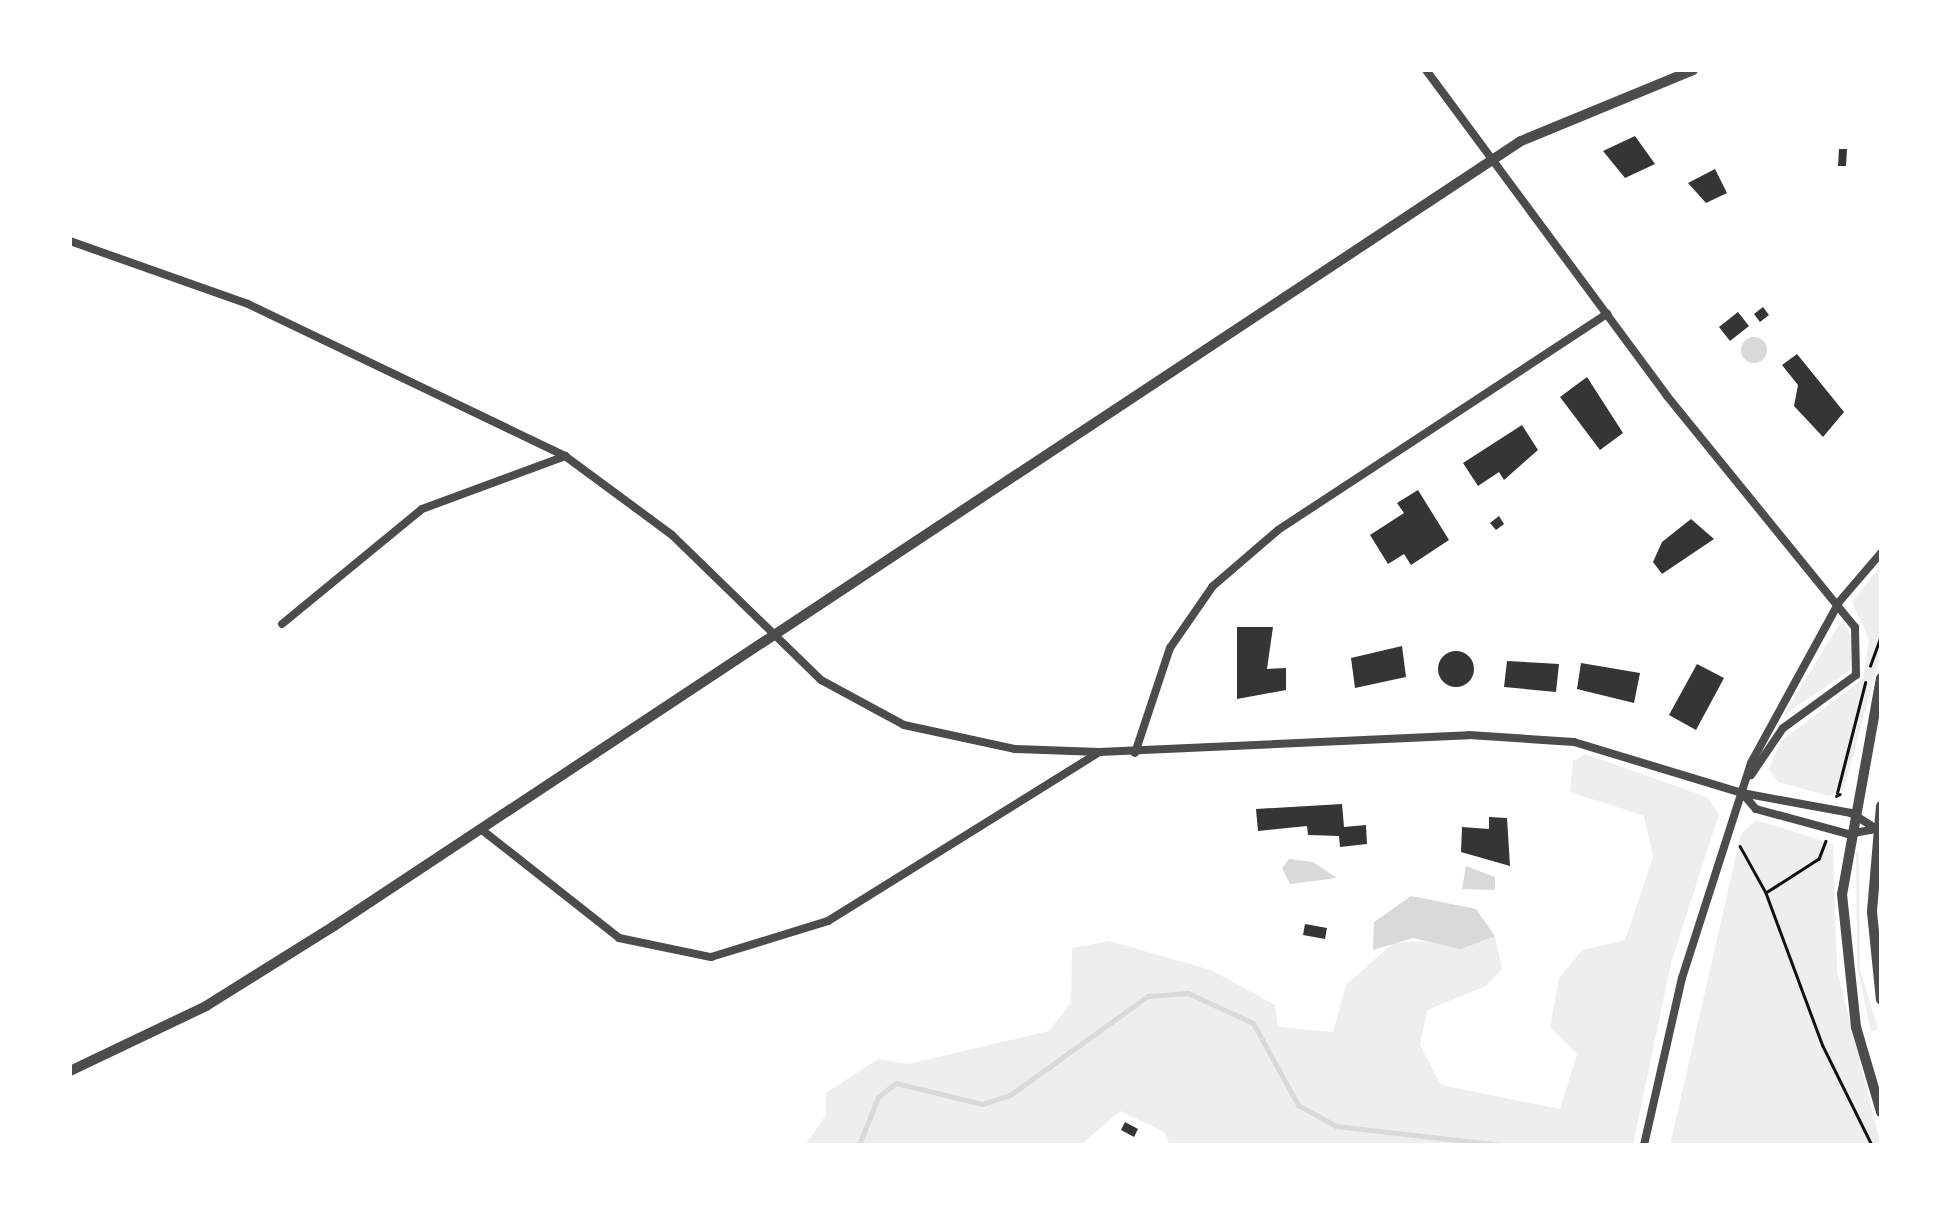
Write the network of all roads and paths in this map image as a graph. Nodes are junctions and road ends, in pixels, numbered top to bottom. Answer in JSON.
{"nodes":[{"id":1,"x":1426,"y":70,"type":"edge"},
{"id":2,"x":1692,"y":70,"type":"edge"},
{"id":3,"x":1669,"y":74,"type":"edge"},
{"id":4,"x":1497,"y":158,"type":"junction"},
{"id":5,"x":70,"y":241,"type":"edge"},
{"id":6,"x":1607,"y":314,"type":"junction"},
{"id":7,"x":566,"y":456,"type":"junction"},
{"id":8,"x":1881,"y":553,"type":"edge"},
{"id":9,"x":1839,"y":602,"type":"junction"},
{"id":10,"x":282,"y":624,"type":"dead end"},
{"id":11,"x":1881,"y":635,"type":"edge"},
{"id":12,"x":776,"y":638,"type":"junction"},
{"id":13,"x":1881,"y":678,"type":"edge"},
{"id":14,"x":1100,"y":752,"type":"junction"},
{"id":15,"x":1135,"y":753,"type":"junction"},
{"id":16,"x":1751,"y":776,"type":"junction"},
{"id":17,"x":1742,"y":793,"type":"junction"},
{"id":18,"x":1838,"y":794,"type":"dead end"},
{"id":19,"x":1881,"y":806,"type":"edge"},
{"id":20,"x":1850,"y":813,"type":"junction"},
{"id":21,"x":1879,"y":829,"type":"edge"},
{"id":22,"x":482,"y":830,"type":"junction"},
{"id":23,"x":1848,"y":834,"type":"junction"},
{"id":24,"x":1826,"y":841,"type":"dead end"},
{"id":25,"x":1738,"y":843,"type":"dead end"},
{"id":26,"x":1766,"y":893,"type":"junction"},
{"id":27,"x":1881,"y":1000,"type":"edge"},
{"id":28,"x":70,"y":1070,"type":"edge"},
{"id":29,"x":1881,"y":1112,"type":"edge"},
{"id":30,"x":1644,"y":1145,"type":"edge"},
{"id":31,"x":1872,"y":1145,"type":"edge"}],
"edges":[{"from":1,"to":4,"type":"street"},
{"from":2,"to":3,"type":"street"},
{"from":3,"to":4,"type":"street"},
{"from":4,"to":6,"type":"street"},
{"from":4,"to":12,"type":"street"},
{"from":5,"to":7,"type":"street"},
{"from":6,"to":9,"type":"street"},
{"from":6,"to":15,"type":"street"},
{"from":7,"to":10,"type":"street"},
{"from":7,"to":12,"type":"street"},
{"from":8,"to":9,"type":"street"},
{"from":9,"to":16,"type":"street"},
{"from":9,"to":16,"type":"street"},
{"from":11,"to":18,"type":"path"},
{"from":12,"to":14,"type":"street"},
{"from":12,"to":22,"type":"street"},
{"from":13,"to":20,"type":"street"},
{"from":14,"to":15,"type":"street"},
{"from":14,"to":22,"type":"street"},
{"from":15,"to":17,"type":"street"},
{"from":16,"to":17,"type":"street"},
{"from":17,"to":20,"type":"street"},
{"from":17,"to":23,"type":"street"},
{"from":17,"to":30,"type":"street"},
{"from":19,"to":21,"type":"street"},
{"from":20,"to":21,"type":"street"},
{"from":20,"to":23,"type":"street"},
{"from":21,"to":23,"type":"street"},
{"from":21,"to":27,"type":"street"},
{"from":22,"to":28,"type":"street"},
{"from":23,"to":29,"type":"street"},
{"from":24,"to":26,"type":"path"},
{"from":25,"to":26,"type":"path"},
{"from":26,"to":31,"type":"path"}]}
